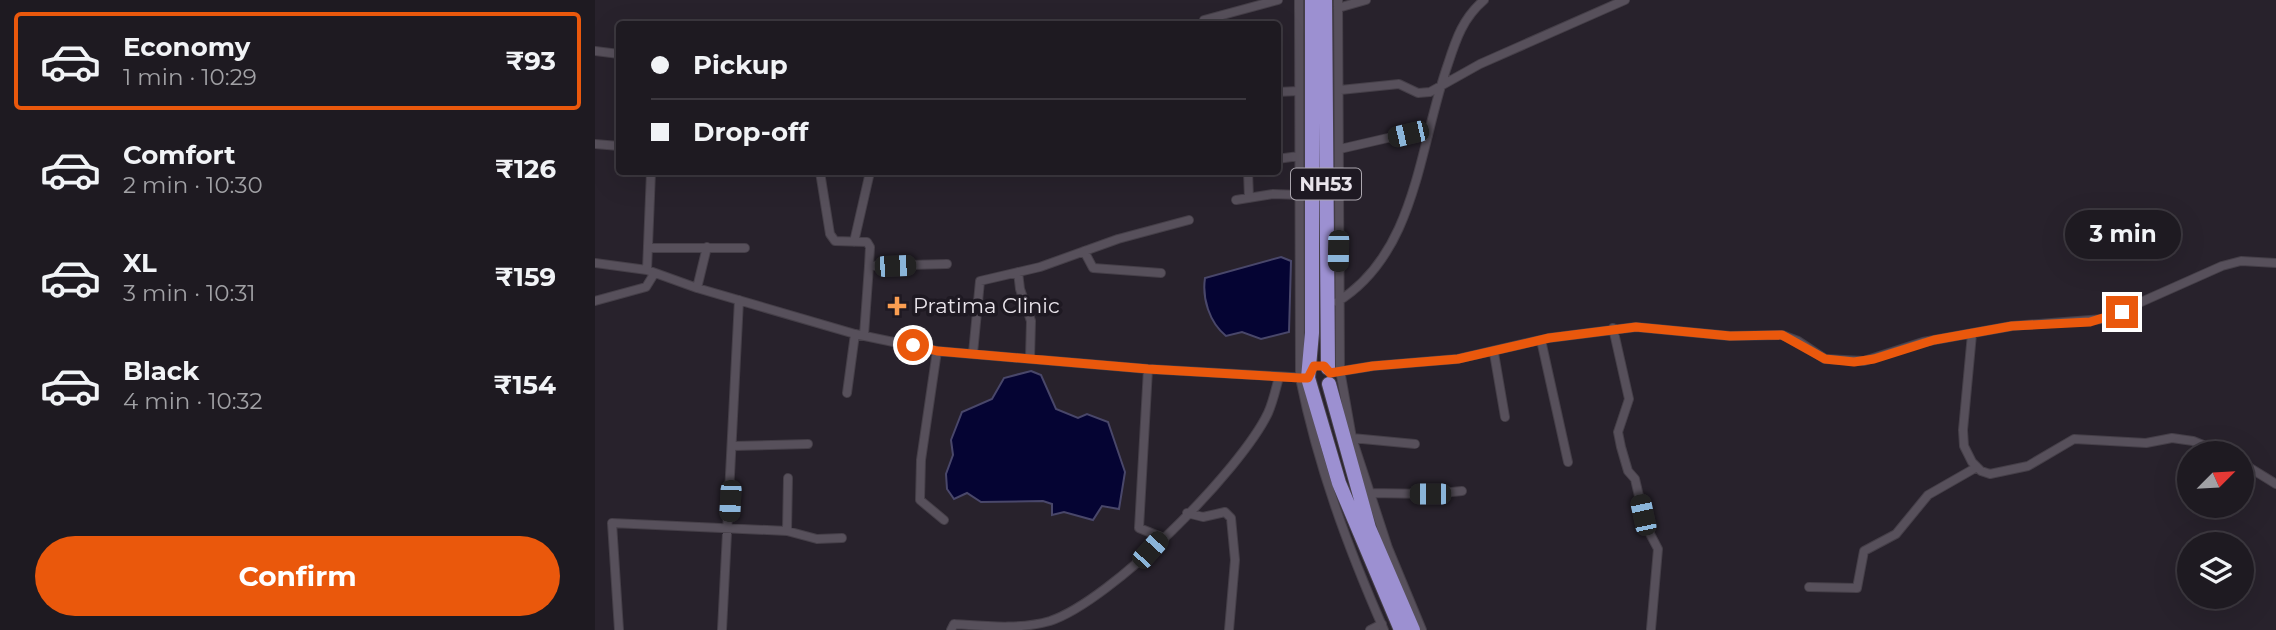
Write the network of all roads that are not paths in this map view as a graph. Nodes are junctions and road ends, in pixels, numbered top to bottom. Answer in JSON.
{"nodes":[{"id":1,"x":1278,"y":0,"type":"edge"},
{"id":2,"x":1299,"y":0,"type":"edge"},
{"id":3,"x":1312,"y":0,"type":"edge"},
{"id":4,"x":1325,"y":0,"type":"edge"},
{"id":5,"x":1366,"y":0,"type":"edge"},
{"id":6,"x":1484,"y":0,"type":"edge"},
{"id":7,"x":1625,"y":0,"type":"edge"},
{"id":8,"x":1338,"y":4,"type":"edge"},
{"id":9,"x":1204,"y":20,"type":"dead end"},
{"id":10,"x":595,"y":51,"type":"edge"},
{"id":11,"x":616,"y":54,"type":"edge"},
{"id":12,"x":1439,"y":88,"type":"junction"},
{"id":13,"x":1299,"y":90,"type":"junction"},
{"id":14,"x":1340,"y":90,"type":"junction"},
{"id":15,"x":1281,"y":92,"type":"edge"},
{"id":16,"x":1428,"y":136,"type":"junction"},
{"id":17,"x":595,"y":144,"type":"edge"},
{"id":18,"x":616,"y":146,"type":"edge"},
{"id":19,"x":1340,"y":149,"type":"junction"},
{"id":20,"x":1299,"y":156,"type":"junction"},
{"id":21,"x":1281,"y":158,"type":"edge"},
{"id":22,"x":651,"y":175,"type":"edge"},
{"id":23,"x":820,"y":175,"type":"edge"},
{"id":24,"x":869,"y":175,"type":"edge"},
{"id":25,"x":1248,"y":175,"type":"edge"},
{"id":26,"x":1300,"y":195,"type":"junction"},
{"id":27,"x":1249,"y":198,"type":"junction"},
{"id":28,"x":1236,"y":200,"type":"dead end"},
{"id":29,"x":1189,"y":220,"type":"dead end"},
{"id":30,"x":854,"y":242,"type":"junction"},
{"id":31,"x":707,"y":247,"type":"junction"},
{"id":32,"x":650,"y":248,"type":"junction"},
{"id":33,"x":745,"y":248,"type":"dead end"},
{"id":34,"x":1084,"y":251,"type":"junction"},
{"id":35,"x":595,"y":263,"type":"edge"},
{"id":36,"x":2276,"y":263,"type":"edge"},
{"id":37,"x":947,"y":264,"type":"dead end"},
{"id":38,"x":869,"y":266,"type":"junction"},
{"id":39,"x":651,"y":272,"type":"junction"},
{"id":40,"x":1018,"y":272,"type":"junction"},
{"id":41,"x":1161,"y":273,"type":"dead end"},
{"id":42,"x":697,"y":288,"type":"junction"},
{"id":43,"x":739,"y":300,"type":"junction"},
{"id":44,"x":595,"y":301,"type":"edge"},
{"id":45,"x":1338,"y":302,"type":"junction"},
{"id":46,"x":1613,"y":328,"type":"junction"},
{"id":47,"x":1972,"y":334,"type":"junction"},
{"id":48,"x":859,"y":335,"type":"junction"},
{"id":49,"x":1541,"y":340,"type":"junction"},
{"id":50,"x":937,"y":351,"type":"junction"},
{"id":51,"x":973,"y":353,"type":"junction"},
{"id":52,"x":1494,"y":353,"type":"junction"},
{"id":53,"x":1030,"y":358,"type":"junction"},
{"id":54,"x":1148,"y":369,"type":"junction"},
{"id":55,"x":1332,"y":374,"type":"junction"},
{"id":56,"x":1279,"y":377,"type":"junction"},
{"id":57,"x":1307,"y":378,"type":"junction"},
{"id":58,"x":847,"y":393,"type":"dead end"},
{"id":59,"x":1505,"y":417,"type":"dead end"},
{"id":60,"x":1352,"y":438,"type":"junction"},
{"id":61,"x":2193,"y":441,"type":"edge"},
{"id":62,"x":809,"y":444,"type":"dead end"},
{"id":63,"x":1415,"y":444,"type":"dead end"},
{"id":64,"x":733,"y":446,"type":"junction"},
{"id":65,"x":1567,"y":462,"type":"dead end"},
{"id":66,"x":1977,"y":467,"type":"junction"},
{"id":67,"x":2254,"y":470,"type":"edge"},
{"id":68,"x":788,"y":478,"type":"dead end"},
{"id":69,"x":2276,"y":484,"type":"edge"},
{"id":70,"x":1462,"y":491,"type":"dead end"},
{"id":71,"x":1369,"y":493,"type":"junction"},
{"id":72,"x":1187,"y":513,"type":"junction"},
{"id":73,"x":944,"y":520,"type":"dead end"},
{"id":74,"x":729,"y":528,"type":"junction"},
{"id":75,"x":787,"y":531,"type":"junction"},
{"id":76,"x":1161,"y":537,"type":"junction"},
{"id":77,"x":842,"y":538,"type":"dead end"},
{"id":78,"x":1808,"y":587,"type":"dead end"},
{"id":79,"x":1040,"y":626,"type":"edge"},
{"id":80,"x":1383,"y":627,"type":"edge"},
{"id":81,"x":1651,"y":629,"type":"edge"},
{"id":82,"x":619,"y":630,"type":"edge"},
{"id":83,"x":722,"y":630,"type":"edge"},
{"id":84,"x":951,"y":630,"type":"edge"},
{"id":85,"x":1229,"y":630,"type":"edge"},
{"id":86,"x":1370,"y":630,"type":"edge"},
{"id":87,"x":1401,"y":630,"type":"edge"},
{"id":88,"x":1413,"y":630,"type":"edge"},
{"id":89,"x":1422,"y":630,"type":"edge"}],
"edges":[{"from":1,"to":9,"type":"street"},
{"from":2,"to":13,"type":"street"},
{"from":3,"to":57,"type":"highway","number":"NH53"},
{"from":4,"to":55,"type":"highway","number":"NH53"},
{"from":5,"to":8,"type":"street"},
{"from":6,"to":12,"type":"street"},
{"from":7,"to":12,"type":"street"},
{"from":8,"to":14,"type":"street"},
{"from":10,"to":11,"type":"street"},
{"from":12,"to":14,"type":"street"},
{"from":12,"to":16,"type":"street"},
{"from":13,"to":15,"type":"street"},
{"from":13,"to":20,"type":"street"},
{"from":14,"to":19,"type":"street"},
{"from":16,"to":19,"type":"street"},
{"from":16,"to":45,"type":"street"},
{"from":17,"to":18,"type":"street"},
{"from":19,"to":45,"type":"street"},
{"from":20,"to":21,"type":"street"},
{"from":20,"to":26,"type":"street"},
{"from":22,"to":32,"type":"street"},
{"from":23,"to":30,"type":"street"},
{"from":24,"to":30,"type":"street"},
{"from":25,"to":27,"type":"street"},
{"from":26,"to":27,"type":"street"},
{"from":26,"to":57,"type":"street"},
{"from":27,"to":28,"type":"street"},
{"from":29,"to":34,"type":"street"},
{"from":30,"to":38,"type":"street"},
{"from":31,"to":32,"type":"street"},
{"from":31,"to":33,"type":"street"},
{"from":31,"to":42,"type":"street"},
{"from":32,"to":39,"type":"street"},
{"from":34,"to":40,"type":"street"},
{"from":34,"to":41,"type":"street"},
{"from":35,"to":39,"type":"street"},
{"from":36,"to":47,"type":"street"},
{"from":37,"to":38,"type":"street"},
{"from":38,"to":48,"type":"street"},
{"from":39,"to":42,"type":"street"},
{"from":39,"to":44,"type":"street"},
{"from":40,"to":51,"type":"street"},
{"from":40,"to":53,"type":"street"},
{"from":42,"to":43,"type":"street"},
{"from":43,"to":48,"type":"street"},
{"from":43,"to":64,"type":"street"},
{"from":45,"to":55,"type":"street"},
{"from":46,"to":47,"type":"street"},
{"from":46,"to":49,"type":"street"},
{"from":46,"to":81,"type":"street"},
{"from":47,"to":66,"type":"street"},
{"from":48,"to":50,"type":"street"},
{"from":48,"to":58,"type":"street"},
{"from":49,"to":52,"type":"street"},
{"from":49,"to":65,"type":"street"},
{"from":50,"to":51,"type":"street"},
{"from":50,"to":73,"type":"street"},
{"from":51,"to":53,"type":"street"},
{"from":52,"to":55,"type":"street"},
{"from":52,"to":59,"type":"street"},
{"from":53,"to":54,"type":"street"},
{"from":54,"to":56,"type":"street"},
{"from":54,"to":76,"type":"street"},
{"from":55,"to":57,"type":"highway"},
{"from":55,"to":57,"type":"highway"},
{"from":55,"to":60,"type":"street"},
{"from":55,"to":88,"type":"highway","number":"NH53"},
{"from":56,"to":57,"type":"street"},
{"from":56,"to":72,"type":"street"},
{"from":57,"to":80,"type":"street"},
{"from":57,"to":87,"type":"highway","number":"NH53"},
{"from":60,"to":63,"type":"street"},
{"from":60,"to":71,"type":"street"},
{"from":61,"to":66,"type":"street"},
{"from":62,"to":64,"type":"street"},
{"from":64,"to":74,"type":"street"},
{"from":66,"to":78,"type":"street"},
{"from":67,"to":69,"type":"street"},
{"from":68,"to":75,"type":"street"},
{"from":70,"to":71,"type":"street"},
{"from":71,"to":89,"type":"street"},
{"from":72,"to":76,"type":"street"},
{"from":72,"to":85,"type":"street"},
{"from":74,"to":75,"type":"street"},
{"from":74,"to":82,"type":"street"},
{"from":74,"to":83,"type":"street"},
{"from":75,"to":77,"type":"street"},
{"from":76,"to":79,"type":"street"},
{"from":79,"to":84,"type":"street"},
{"from":80,"to":86,"type":"street"}]}
